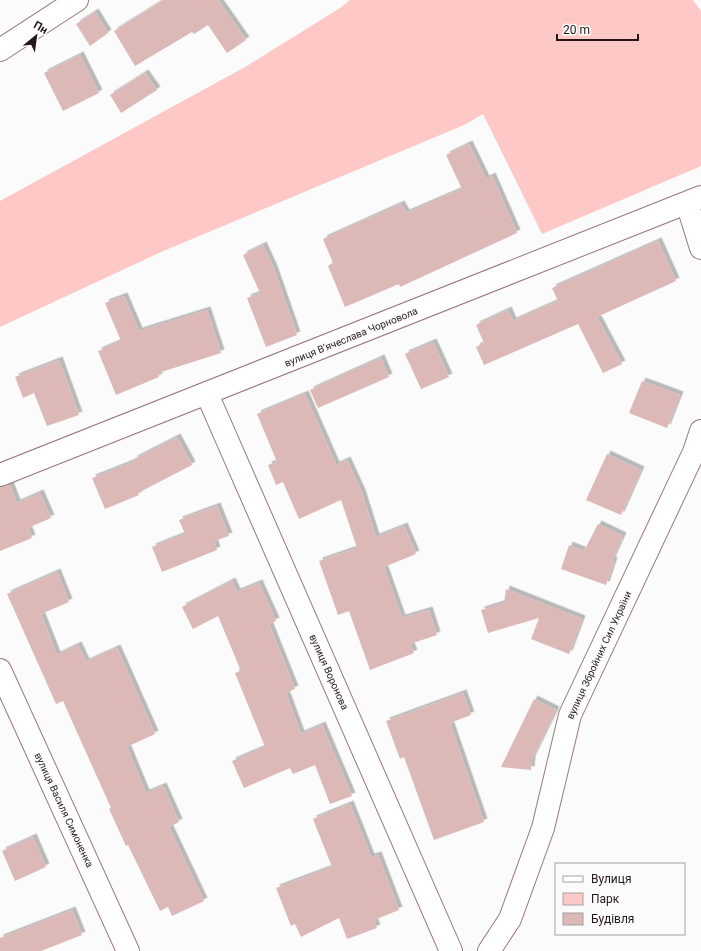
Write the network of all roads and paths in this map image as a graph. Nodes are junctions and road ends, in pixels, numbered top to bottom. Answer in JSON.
{"nodes":[{"id":1,"x":77,"y":0,"type":"edge"},
{"id":2,"x":0,"y":50,"type":"edge"},
{"id":3,"x":694,"y":200,"type":"edge"},
{"id":4,"x":701,"y":248,"type":"edge"},
{"id":5,"x":207,"y":394,"type":"junction"},
{"id":6,"x":701,"y":432,"type":"edge"},
{"id":7,"x":0,"y":475,"type":"edge"},
{"id":8,"x":0,"y":670,"type":"edge"},
{"id":9,"x":128,"y":951,"type":"edge"},
{"id":10,"x":451,"y":951,"type":"edge"},
{"id":11,"x":489,"y":951,"type":"edge"}],
"edges":[{"from":1,"to":2,"type":"street"},
{"from":3,"to":4,"type":"street"},
{"from":3,"to":5,"type":"street","name":"вулиця Вʼячеслава Чорновола"},
{"from":5,"to":7,"type":"street","name":"вулиця Вʼячеслава Чорновола"},
{"from":5,"to":10,"type":"street","name":"вулиця Воронова"},
{"from":6,"to":11,"type":"street","name":"вулиця Збройних Сил України"},
{"from":8,"to":9,"type":"street","name":"вулиця Василя Симоненка"}]}
